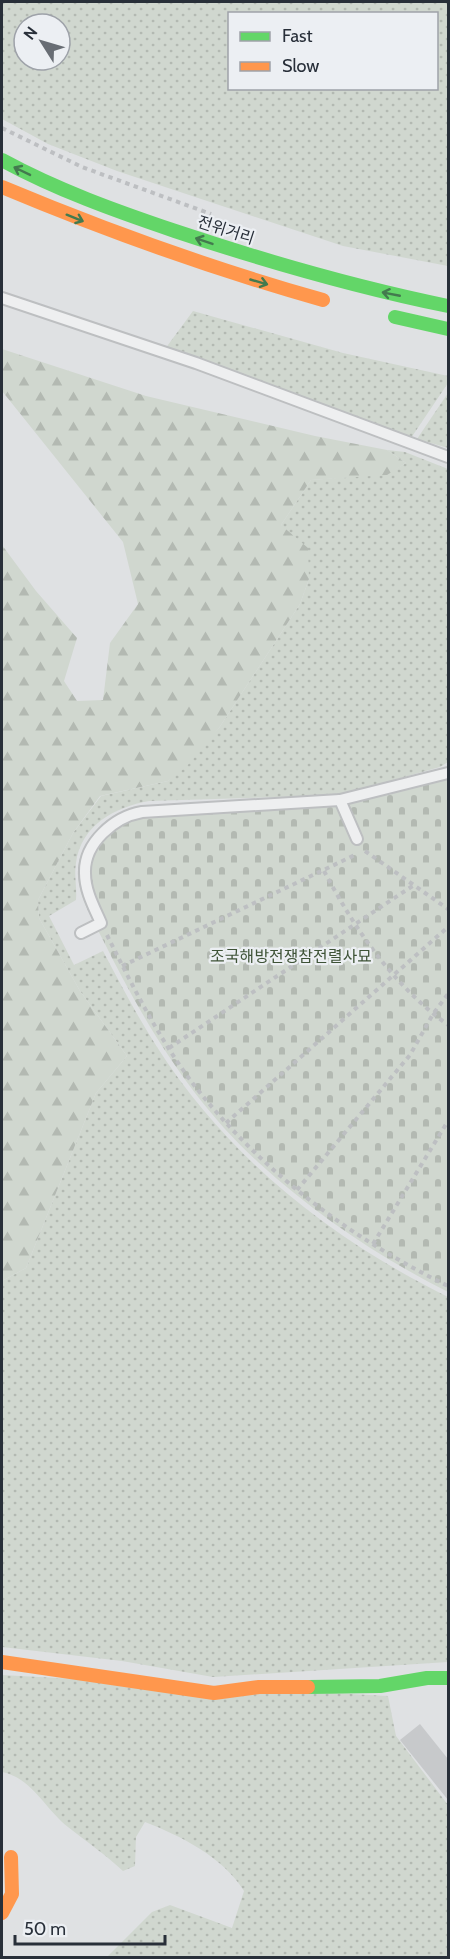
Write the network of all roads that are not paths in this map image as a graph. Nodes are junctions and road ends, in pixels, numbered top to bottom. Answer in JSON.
{"nodes":[{"id":1,"x":2,"y":160,"type":"edge"},
{"id":2,"x":2,"y":187,"type":"edge"},
{"id":3,"x":2,"y":298,"type":"edge"},
{"id":4,"x":342,"y":305,"type":"dead end"},
{"id":5,"x":448,"y":306,"type":"edge"},
{"id":6,"x":385,"y":315,"type":"dead end"},
{"id":7,"x":448,"y":329,"type":"edge"},
{"id":8,"x":448,"y":457,"type":"edge"},
{"id":9,"x":448,"y":772,"type":"edge"},
{"id":10,"x":340,"y":800,"type":"junction"},
{"id":11,"x":357,"y":839,"type":"road end"},
{"id":12,"x":81,"y":933,"type":"dead end"},
{"id":13,"x":2,"y":1662,"type":"edge"},
{"id":14,"x":448,"y":1678,"type":"edge"},
{"id":15,"x":11,"y":1857,"type":"dead end"},
{"id":16,"x":2,"y":1913,"type":"edge"}],
"edges":[{"from":5,"to":1,"type":"main road","name":"전위거리","one_way":true},
{"from":2,"to":4,"type":"main road","one_way":true},
{"from":3,"to":8,"type":"lane"},
{"from":6,"to":7,"type":"main road"},
{"from":9,"to":10,"type":"lane"},
{"from":10,"to":11,"type":"lane"},
{"from":10,"to":12,"type":"lane"},
{"from":13,"to":14,"type":"main road"},
{"from":15,"to":16,"type":"main road"}]}
